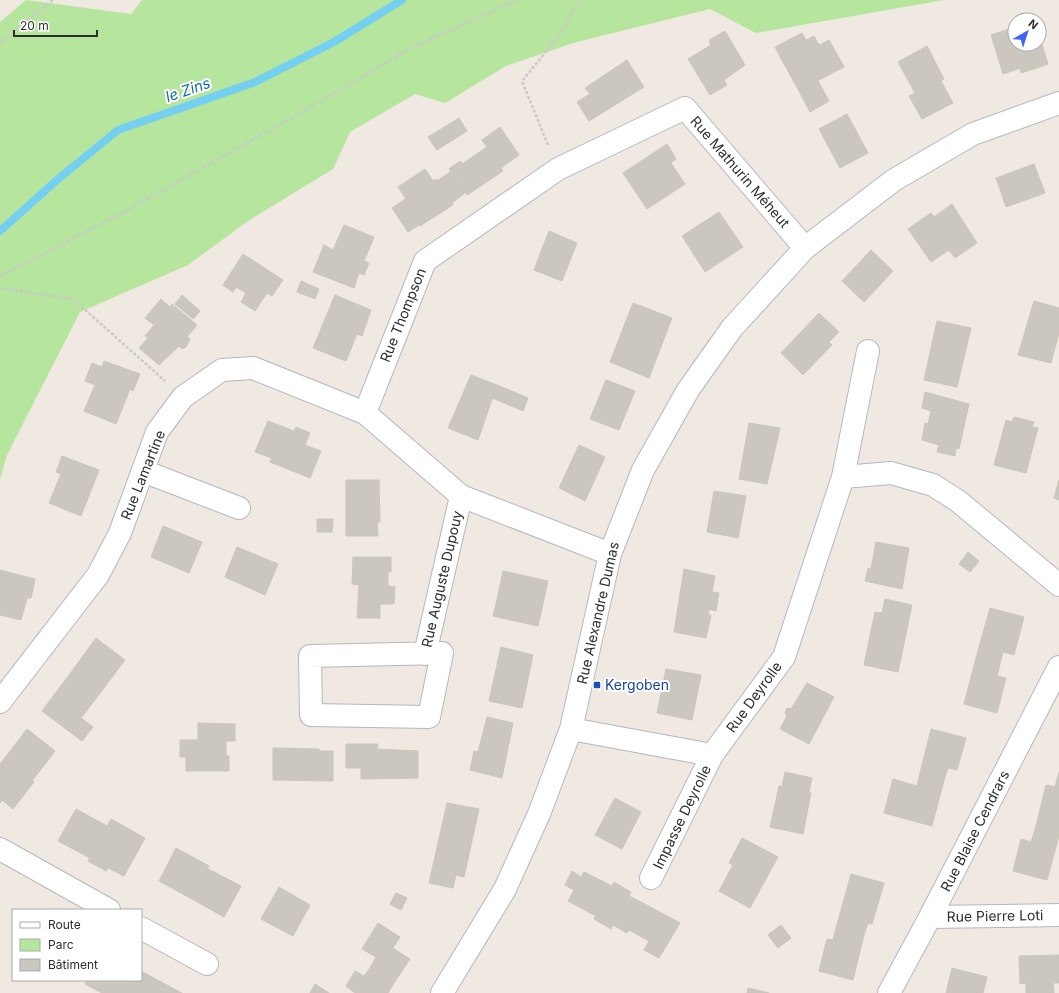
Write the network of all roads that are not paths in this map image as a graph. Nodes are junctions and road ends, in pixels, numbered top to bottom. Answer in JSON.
{"nodes":[{"id":1,"x":1059,"y":103,"type":"edge"},
{"id":2,"x":560,"y":168,"type":"joint"},
{"id":3,"x":805,"y":248,"type":"junction"},
{"id":4,"x":868,"y":351,"type":"dead end"},
{"id":5,"x":365,"y":413,"type":"junction"},
{"id":6,"x":143,"y":471,"type":"junction"},
{"id":7,"x":843,"y":477,"type":"junction"},
{"id":8,"x":461,"y":496,"type":"junction"},
{"id":9,"x":239,"y":508,"type":"dead end"},
{"id":10,"x":610,"y":554,"type":"junction"},
{"id":11,"x":1059,"y":585,"type":"edge"},
{"id":12,"x":425,"y":654,"type":"junction"},
{"id":13,"x":1059,"y":667,"type":"edge"},
{"id":14,"x":0,"y":702,"type":"edge"},
{"id":15,"x":571,"y":730,"type":"junction"},
{"id":16,"x":712,"y":755,"type":"junction"},
{"id":17,"x":0,"y":850,"type":"edge"},
{"id":18,"x":651,"y":878,"type":"dead end"},
{"id":19,"x":107,"y":909,"type":"edge"},
{"id":20,"x":1059,"y":915,"type":"edge"},
{"id":21,"x":930,"y":917,"type":"junction"},
{"id":22,"x":142,"y":929,"type":"edge"},
{"id":23,"x":207,"y":964,"type":"dead end"},
{"id":24,"x":442,"y":993,"type":"edge"},
{"id":25,"x":888,"y":993,"type":"edge"}],
"edges":[{"from":1,"to":3,"type":"street","name":"Rue Alexandre Dumas"},
{"from":2,"to":3,"type":"street","name":"Rue Mathurin Méheut"},
{"from":2,"to":5,"type":"street","name":"Rue Thompson"},
{"from":3,"to":10,"type":"street","name":"Rue Alexandre Dumas"},
{"from":4,"to":7,"type":"street","name":"Rue Deyrolle"},
{"from":5,"to":6,"type":"street","name":"Rue Lamartine"},
{"from":5,"to":8,"type":"street","name":"Rue Lamartine"},
{"from":6,"to":9,"type":"street"},
{"from":6,"to":14,"type":"street","name":"Rue Lamartine"},
{"from":7,"to":11,"type":"street"},
{"from":7,"to":16,"type":"street","name":"Rue Deyrolle"},
{"from":8,"to":10,"type":"street","name":"Rue Auguste Dupouy"},
{"from":8,"to":12,"type":"street","name":"Rue Auguste Dupouy"},
{"from":10,"to":15,"type":"street","name":"Rue Alexandre Dumas"},
{"from":12,"to":12,"type":"street","name":"Rue Auguste Dupouy"},
{"from":13,"to":21,"type":"street","name":"Rue Blaise Cendrars"},
{"from":15,"to":16,"type":"street"},
{"from":15,"to":24,"type":"street","name":"Rue Alexandre Dumas"},
{"from":16,"to":18,"type":"street","name":"Impasse Deyrolle"},
{"from":17,"to":19,"type":"street"},
{"from":20,"to":21,"type":"street","name":"Rue Pierre Loti"},
{"from":21,"to":25,"type":"street","name":"Rue Blaise Cendrars"},
{"from":22,"to":23,"type":"street"}]}
